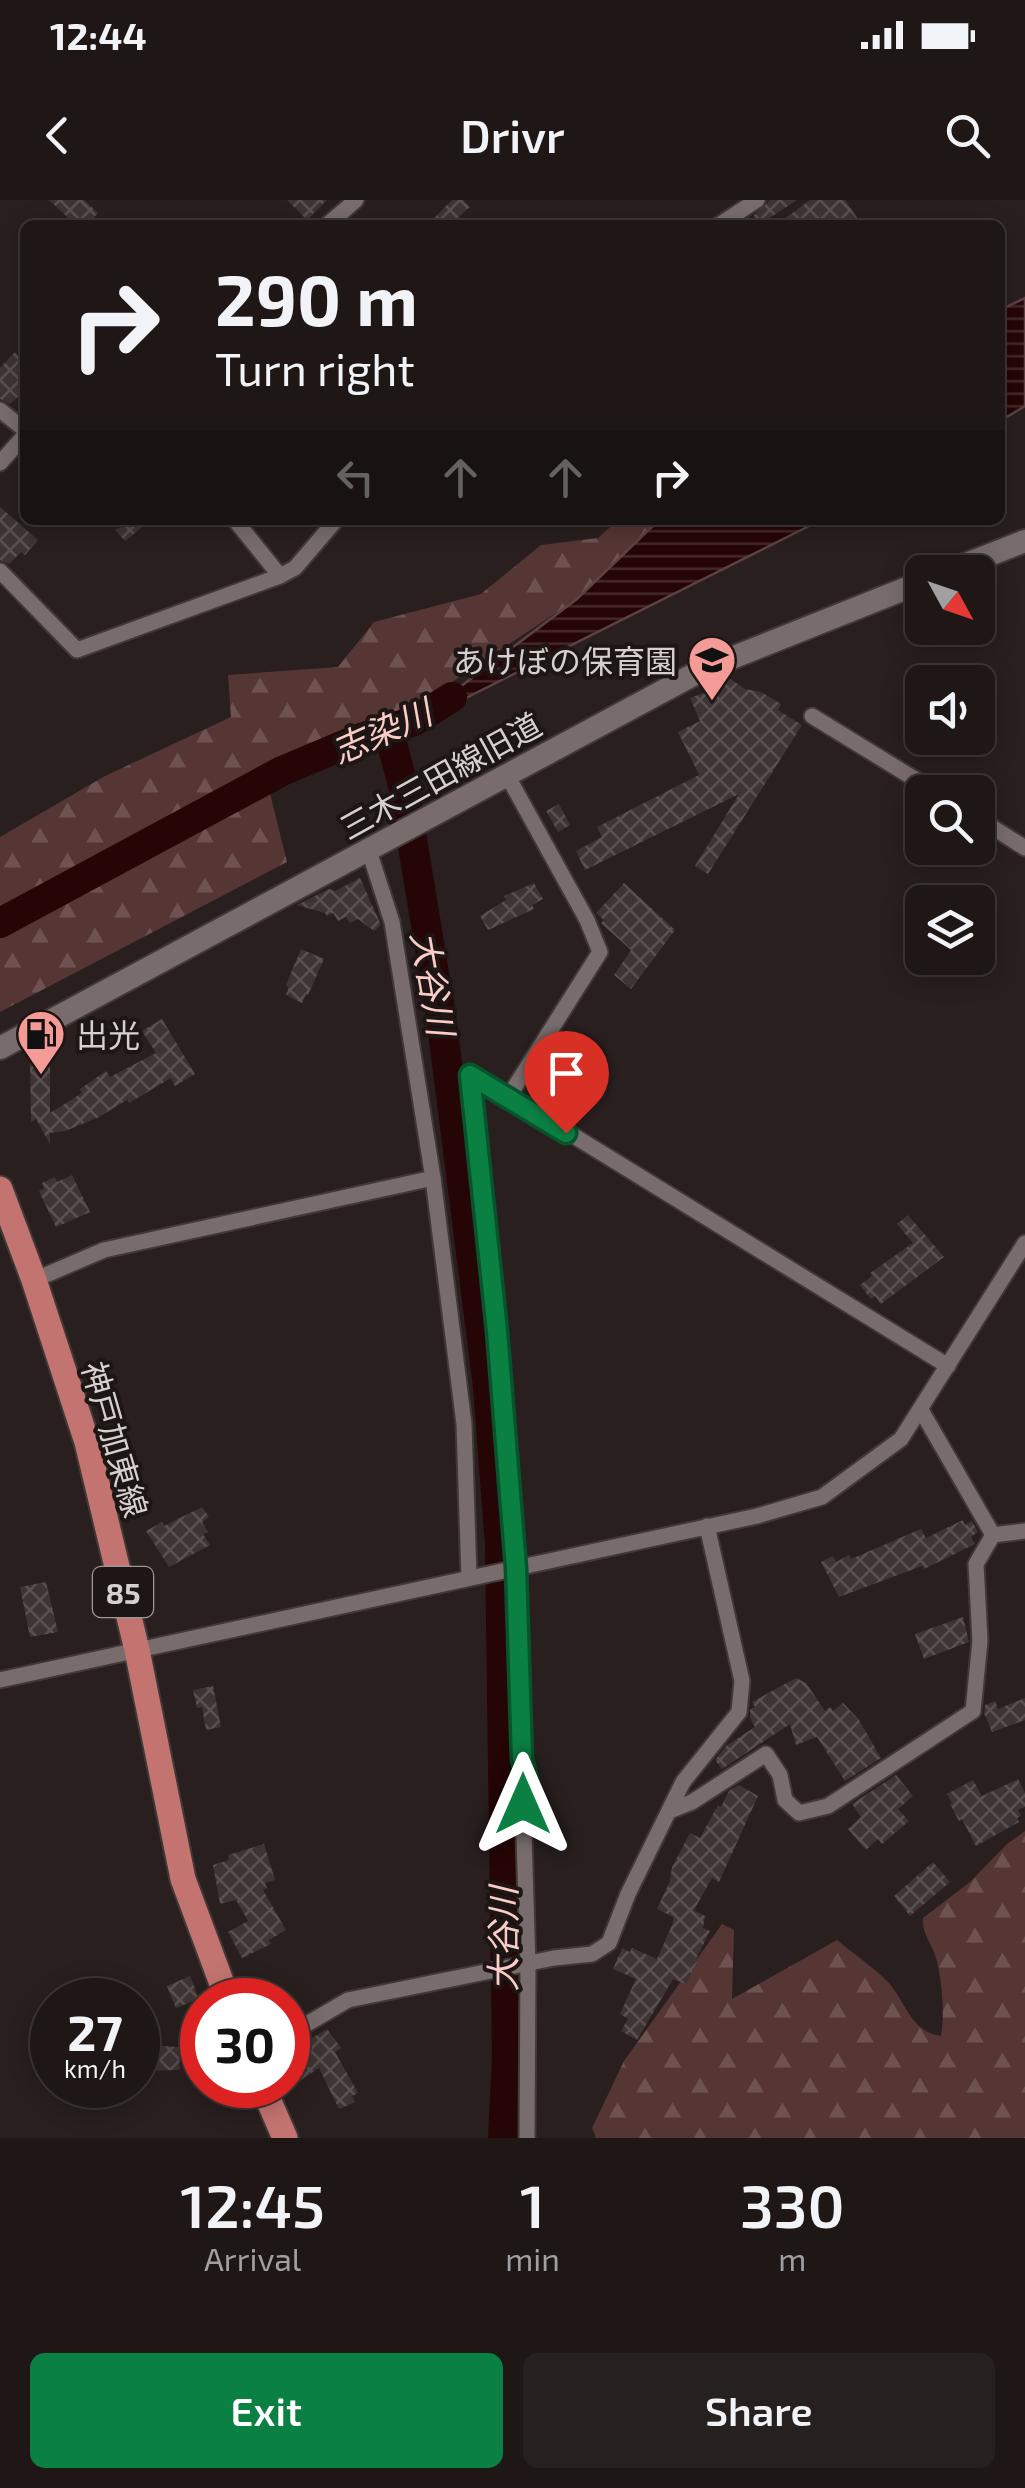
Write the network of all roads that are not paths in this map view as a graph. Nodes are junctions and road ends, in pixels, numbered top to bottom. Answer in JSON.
{"nodes":[{"id":1,"x":356,"y":200,"type":"edge"},
{"id":2,"x":756,"y":200,"type":"edge"},
{"id":3,"x":333,"y":220,"type":"edge"},
{"id":4,"x":726,"y":220,"type":"edge"},
{"id":5,"x":0,"y":410,"type":"edge"},
{"id":6,"x":20,"y":428,"type":"edge"},
{"id":7,"x":20,"y":438,"type":"edge"},
{"id":8,"x":0,"y":463,"type":"edge"},
{"id":9,"x":239,"y":525,"type":"edge"},
{"id":10,"x":332,"y":525,"type":"edge"},
{"id":11,"x":1025,"y":541,"type":"edge"},
{"id":12,"x":989,"y":555,"type":"edge"},
{"id":13,"x":0,"y":571,"type":"edge"},
{"id":14,"x":280,"y":576,"type":"junction"},
{"id":15,"x":905,"y":589,"type":"edge"},
{"id":16,"x":812,"y":716,"type":"dead end"},
{"id":17,"x":507,"y":775,"type":"junction"},
{"id":18,"x":908,"y":775,"type":"edge"},
{"id":19,"x":995,"y":829,"type":"edge"},
{"id":20,"x":1025,"y":848,"type":"edge"},
{"id":21,"x":369,"y":851,"type":"junction"},
{"id":22,"x":0,"y":1048,"type":"edge"},
{"id":23,"x":509,"y":1096,"type":"junction"},
{"id":24,"x":433,"y":1178,"type":"junction"},
{"id":25,"x":0,"y":1189,"type":"edge"},
{"id":26,"x":1025,"y":1243,"type":"edge"},
{"id":27,"x":34,"y":1280,"type":"junction"},
{"id":28,"x":948,"y":1366,"type":"junction"},
{"id":29,"x":921,"y":1410,"type":"junction"},
{"id":30,"x":707,"y":1526,"type":"junction"},
{"id":31,"x":1025,"y":1531,"type":"edge"},
{"id":32,"x":993,"y":1535,"type":"junction"},
{"id":33,"x":516,"y":1568,"type":"junction"},
{"id":34,"x":469,"y":1576,"type":"junction"},
{"id":35,"x":137,"y":1650,"type":"junction"},
{"id":36,"x":0,"y":1680,"type":"edge"},
{"id":37,"x":672,"y":1810,"type":"junction"},
{"id":38,"x":525,"y":1966,"type":"junction"},
{"id":39,"x":220,"y":1978,"type":"edge"},
{"id":40,"x":310,"y":2022,"type":"edge"},
{"id":41,"x":272,"y":2108,"type":"edge"},
{"id":42,"x":285,"y":2138,"type":"edge"},
{"id":43,"x":526,"y":2138,"type":"edge"}],
"edges":[{"from":1,"to":3,"type":"street"},
{"from":2,"to":4,"type":"street"},
{"from":5,"to":6,"type":"street"},
{"from":7,"to":8,"type":"street"},
{"from":9,"to":14,"type":"street"},
{"from":10,"to":14,"type":"street"},
{"from":11,"to":12,"type":"street"},
{"from":13,"to":14,"type":"street"},
{"from":15,"to":17,"type":"street","name":"三木三田線旧道"},
{"from":16,"to":18,"type":"street"},
{"from":17,"to":21,"type":"street","name":"三木三田線旧道"},
{"from":17,"to":23,"type":"street"},
{"from":19,"to":20,"type":"street"},
{"from":21,"to":22,"type":"street","name":"三木三田線旧道"},
{"from":21,"to":24,"type":"street"},
{"from":23,"to":28,"type":"street"},
{"from":23,"to":33,"type":"street"},
{"from":24,"to":27,"type":"street"},
{"from":24,"to":34,"type":"street"},
{"from":25,"to":27,"type":"main road","name":"神戸加東線","number":"85"},
{"from":26,"to":28,"type":"street"},
{"from":27,"to":35,"type":"main road","name":"神戸加東線","number":"85"},
{"from":28,"to":29,"type":"street"},
{"from":29,"to":30,"type":"street"},
{"from":29,"to":32,"type":"street"},
{"from":30,"to":33,"type":"street"},
{"from":30,"to":37,"type":"street"},
{"from":31,"to":32,"type":"street"},
{"from":32,"to":37,"type":"street"},
{"from":33,"to":34,"type":"street"},
{"from":33,"to":38,"type":"street"},
{"from":34,"to":35,"type":"street"},
{"from":35,"to":36,"type":"street"},
{"from":35,"to":39,"type":"main road","name":"神戸加東線","number":"85"},
{"from":37,"to":38,"type":"street"},
{"from":38,"to":40,"type":"street"},
{"from":38,"to":43,"type":"street"},
{"from":41,"to":42,"type":"main road"}]}
